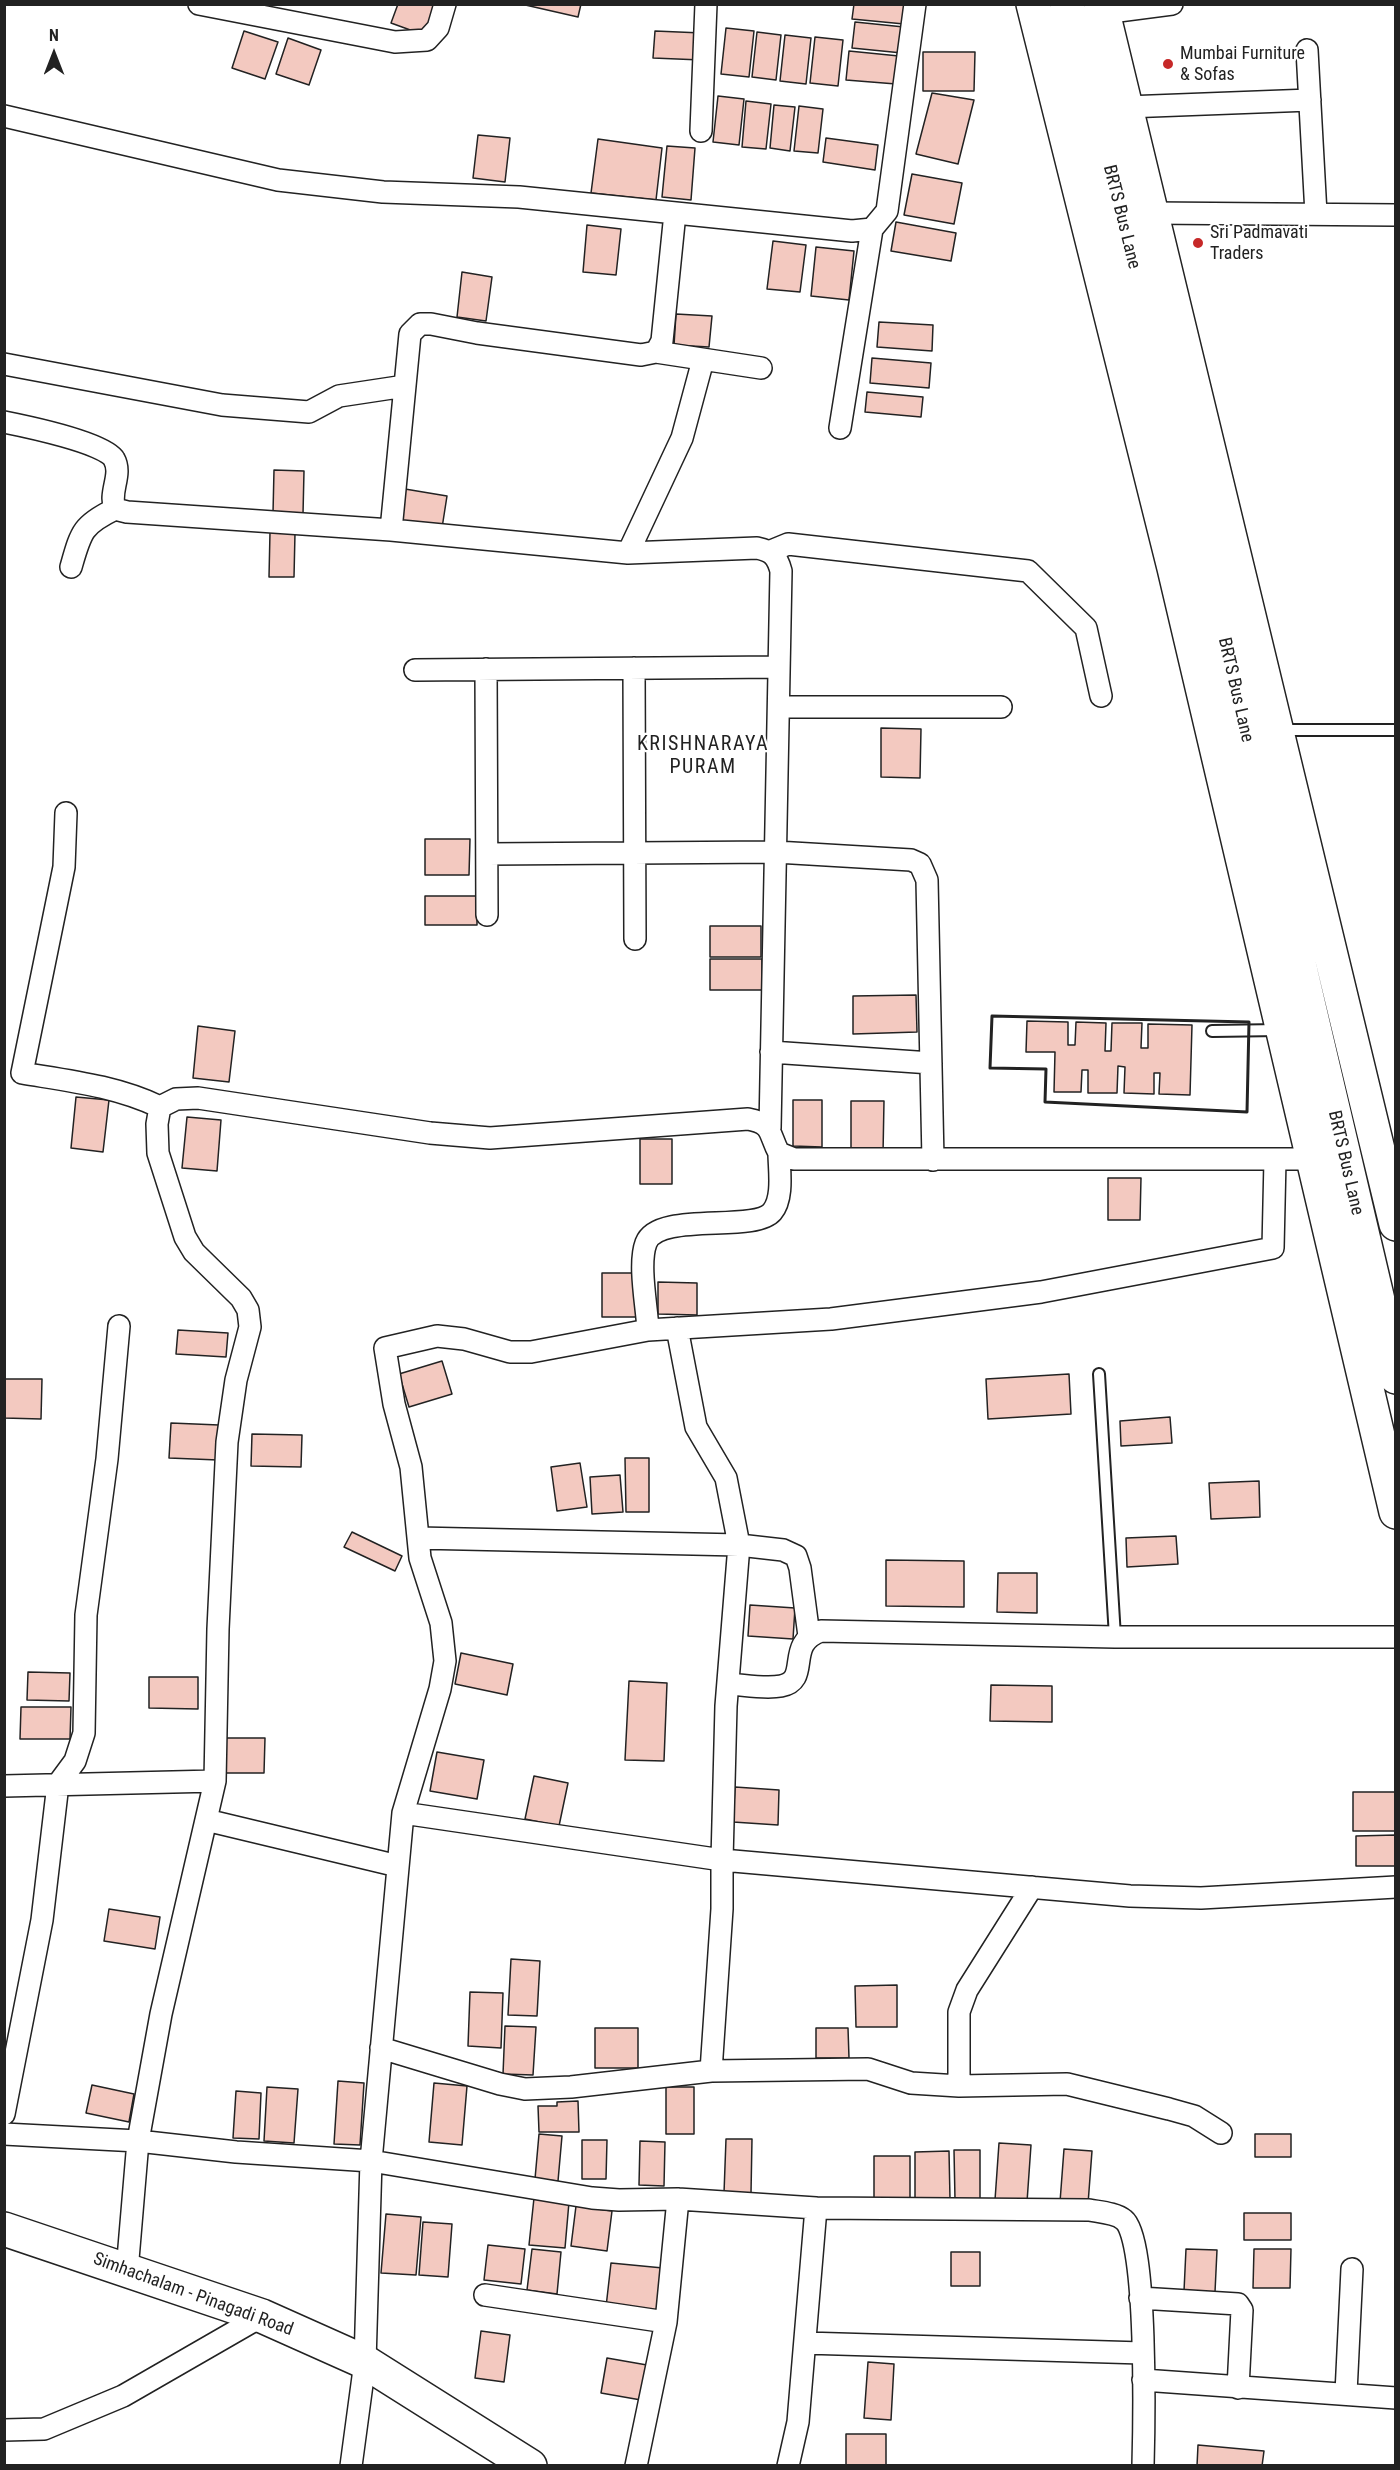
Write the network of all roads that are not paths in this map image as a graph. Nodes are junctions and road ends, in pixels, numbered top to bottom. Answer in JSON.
{"nodes":[{"id":1,"x":199,"y":4,"type":"edge"},
{"id":2,"x":445,"y":4,"type":"edge"},
{"id":3,"x":706,"y":4,"type":"edge"},
{"id":4,"x":915,"y":4,"type":"edge"},
{"id":5,"x":1033,"y":4,"type":"edge"},
{"id":6,"x":1067,"y":4,"type":"edge"},
{"id":7,"x":1172,"y":4,"type":"edge"},
{"id":8,"x":1102,"y":9,"type":"edge"},
{"id":9,"x":1307,"y":50,"type":"dead end"},
{"id":10,"x":1310,"y":100,"type":"junction"},
{"id":11,"x":1126,"y":107,"type":"junction"},
{"id":12,"x":4,"y":116,"type":"edge"},
{"id":13,"x":701,"y":131,"type":"dead end"},
{"id":14,"x":675,"y":213,"type":"junction"},
{"id":15,"x":1151,"y":213,"type":"junction"},
{"id":16,"x":1316,"y":214,"type":"junction"},
{"id":17,"x":1395,"y":215,"type":"edge"},
{"id":18,"x":872,"y":230,"type":"junction"},
{"id":19,"x":656,"y":352,"type":"junction"},
{"id":20,"x":703,"y":360,"type":"junction"},
{"id":21,"x":4,"y":364,"type":"edge"},
{"id":22,"x":761,"y":368,"type":"dead end"},
{"id":23,"x":405,"y":386,"type":"junction"},
{"id":24,"x":4,"y":422,"type":"edge"},
{"id":25,"x":840,"y":428,"type":"dead end"},
{"id":26,"x":115,"y":509,"type":"junction"},
{"id":27,"x":391,"y":530,"type":"junction"},
{"id":28,"x":771,"y":551,"type":"junction"},
{"id":29,"x":628,"y":553,"type":"junction"},
{"id":30,"x":71,"y":567,"type":"dead end"},
{"id":31,"x":779,"y":667,"type":"junction"},
{"id":32,"x":634,"y":668,"type":"junction"},
{"id":33,"x":486,"y":669,"type":"junction"},
{"id":34,"x":415,"y":670,"type":"dead end"},
{"id":35,"x":1101,"y":696,"type":"dead end"},
{"id":36,"x":779,"y":707,"type":"junction"},
{"id":37,"x":1001,"y":707,"type":"dead end"},
{"id":38,"x":1275,"y":730,"type":"junction"},
{"id":39,"x":1395,"y":730,"type":"edge"},
{"id":40,"x":66,"y":813,"type":"dead end"},
{"id":41,"x":776,"y":852,"type":"junction"},
{"id":42,"x":635,"y":853,"type":"junction"},
{"id":43,"x":487,"y":854,"type":"junction"},
{"id":44,"x":487,"y":915,"type":"dead end"},
{"id":45,"x":635,"y":939,"type":"dead end"},
{"id":46,"x":1283,"y":1030,"type":"junction"},
{"id":47,"x":1212,"y":1031,"type":"dead end"},
{"id":48,"x":771,"y":1052,"type":"junction"},
{"id":49,"x":930,"y":1063,"type":"junction"},
{"id":50,"x":160,"y":1107,"type":"junction"},
{"id":51,"x":770,"y":1128,"type":"junction"},
{"id":52,"x":779,"y":1153,"type":"junction"},
{"id":53,"x":1312,"y":1159,"type":"junction"},
{"id":54,"x":933,"y":1160,"type":"junction"},
{"id":55,"x":1275,"y":1160,"type":"junction"},
{"id":56,"x":1395,"y":1224,"type":"edge"},
{"id":57,"x":119,"y":1326,"type":"dead end"},
{"id":58,"x":677,"y":1328,"type":"junction"},
{"id":59,"x":648,"y":1330,"type":"junction"},
{"id":60,"x":1099,"y":1374,"type":"dead end"},
{"id":61,"x":1395,"y":1377,"type":"edge"},
{"id":62,"x":1395,"y":1512,"type":"edge"},
{"id":63,"x":418,"y":1538,"type":"junction"},
{"id":64,"x":739,"y":1545,"type":"junction"},
{"id":65,"x":808,"y":1635,"type":"junction"},
{"id":66,"x":1114,"y":1637,"type":"junction"},
{"id":67,"x":1395,"y":1637,"type":"edge"},
{"id":68,"x":728,"y":1684,"type":"junction"},
{"id":69,"x":215,"y":1781,"type":"junction"},
{"id":70,"x":58,"y":1784,"type":"junction"},
{"id":71,"x":4,"y":1786,"type":"edge"},
{"id":72,"x":403,"y":1813,"type":"junction"},
{"id":73,"x":206,"y":1820,"type":"junction"},
{"id":74,"x":722,"y":1860,"type":"junction"},
{"id":75,"x":398,"y":1866,"type":"junction"},
{"id":76,"x":1032,"y":1887,"type":"junction"},
{"id":77,"x":1395,"y":1887,"type":"edge"},
{"id":78,"x":381,"y":2048,"type":"junction"},
{"id":79,"x":711,"y":2071,"type":"junction"},
{"id":80,"x":959,"y":2086,"type":"junction"},
{"id":81,"x":4,"y":2114,"type":"edge"},
{"id":82,"x":1221,"y":2133,"type":"dead end"},
{"id":83,"x":4,"y":2134,"type":"edge"},
{"id":84,"x":138,"y":2141,"type":"junction"},
{"id":85,"x":371,"y":2161,"type":"junction"},
{"id":86,"x":678,"y":2199,"type":"junction"},
{"id":87,"x":816,"y":2208,"type":"junction"},
{"id":88,"x":4,"y":2229,"type":"edge"},
{"id":89,"x":1352,"y":2269,"type":"dead end"},
{"id":90,"x":127,"y":2271,"type":"junction"},
{"id":91,"x":484,"y":2295,"type":"dead end"},
{"id":92,"x":1140,"y":2298,"type":"junction"},
{"id":93,"x":262,"y":2316,"type":"junction"},
{"id":94,"x":666,"y":2322,"type":"junction"},
{"id":95,"x":805,"y":2343,"type":"junction"},
{"id":96,"x":1142,"y":2353,"type":"junction"},
{"id":97,"x":365,"y":2362,"type":"junction"},
{"id":98,"x":1143,"y":2380,"type":"junction"},
{"id":99,"x":1238,"y":2388,"type":"junction"},
{"id":100,"x":1346,"y":2393,"type":"junction"},
{"id":101,"x":1395,"y":2398,"type":"edge"},
{"id":102,"x":4,"y":2430,"type":"edge"},
{"id":103,"x":351,"y":2466,"type":"edge"},
{"id":104,"x":530,"y":2466,"type":"edge"},
{"id":105,"x":636,"y":2466,"type":"edge"},
{"id":106,"x":788,"y":2466,"type":"edge"},
{"id":107,"x":1143,"y":2466,"type":"edge"}],
"edges":[{"from":1,"to":2,"type":"street"},
{"from":3,"to":13,"type":"street"},
{"from":4,"to":18,"type":"street"},
{"from":5,"to":46,"type":"main road"},
{"from":6,"to":61,"type":"main road","name":"BRTS Bus Lane"},
{"from":7,"to":8,"type":"street"},
{"from":8,"to":11,"type":"main road"},
{"from":9,"to":10,"type":"street"},
{"from":10,"to":11,"type":"street"},
{"from":10,"to":16,"type":"street"},
{"from":11,"to":15,"type":"main road"},
{"from":12,"to":14,"type":"street"},
{"from":14,"to":18,"type":"street"},
{"from":14,"to":19,"type":"street"},
{"from":15,"to":16,"type":"street"},
{"from":15,"to":38,"type":"main road"},
{"from":16,"to":17,"type":"street"},
{"from":18,"to":25,"type":"street"},
{"from":19,"to":20,"type":"street"},
{"from":19,"to":23,"type":"street"},
{"from":20,"to":22,"type":"street"},
{"from":20,"to":29,"type":"street"},
{"from":21,"to":23,"type":"street"},
{"from":23,"to":27,"type":"street"},
{"from":24,"to":26,"type":"street"},
{"from":26,"to":27,"type":"street"},
{"from":26,"to":30,"type":"street"},
{"from":27,"to":29,"type":"street"},
{"from":28,"to":29,"type":"street"},
{"from":28,"to":31,"type":"street"},
{"from":28,"to":35,"type":"street"},
{"from":31,"to":32,"type":"street"},
{"from":31,"to":36,"type":"street"},
{"from":32,"to":33,"type":"street"},
{"from":32,"to":42,"type":"street"},
{"from":33,"to":34,"type":"street"},
{"from":33,"to":43,"type":"street"},
{"from":36,"to":37,"type":"street"},
{"from":36,"to":41,"type":"street"},
{"from":38,"to":39,"type":"lane"},
{"from":38,"to":56,"type":"main road"},
{"from":40,"to":50,"type":"street"},
{"from":41,"to":42,"type":"street"},
{"from":41,"to":48,"type":"street"},
{"from":41,"to":49,"type":"street"},
{"from":42,"to":43,"type":"street"},
{"from":42,"to":45,"type":"street"},
{"from":43,"to":44,"type":"street"},
{"from":46,"to":47,"type":"lane"},
{"from":46,"to":53,"type":"main road"},
{"from":48,"to":49,"type":"street"},
{"from":48,"to":51,"type":"street"},
{"from":49,"to":54,"type":"street"},
{"from":50,"to":51,"type":"street"},
{"from":50,"to":69,"type":"street"},
{"from":51,"to":52,"type":"street"},
{"from":52,"to":54,"type":"street"},
{"from":52,"to":59,"type":"street"},
{"from":53,"to":55,"type":"street"},
{"from":53,"to":62,"type":"main road"},
{"from":54,"to":55,"type":"street"},
{"from":55,"to":58,"type":"street"},
{"from":57,"to":70,"type":"street"},
{"from":58,"to":59,"type":"street"},
{"from":58,"to":64,"type":"street"},
{"from":59,"to":63,"type":"street"},
{"from":60,"to":66,"type":"lane"},
{"from":63,"to":64,"type":"street"},
{"from":63,"to":72,"type":"street"},
{"from":64,"to":65,"type":"street"},
{"from":64,"to":68,"type":"street"},
{"from":65,"to":66,"type":"street"},
{"from":65,"to":68,"type":"street"},
{"from":66,"to":67,"type":"street"},
{"from":68,"to":74,"type":"street"},
{"from":69,"to":70,"type":"street"},
{"from":69,"to":73,"type":"street"},
{"from":70,"to":71,"type":"street"},
{"from":70,"to":81,"type":"street"},
{"from":72,"to":74,"type":"street"},
{"from":72,"to":75,"type":"street"},
{"from":73,"to":75,"type":"street"},
{"from":73,"to":84,"type":"street"},
{"from":74,"to":76,"type":"street"},
{"from":74,"to":79,"type":"street"},
{"from":75,"to":78,"type":"street"},
{"from":76,"to":77,"type":"street"},
{"from":76,"to":80,"type":"street"},
{"from":78,"to":79,"type":"street"},
{"from":78,"to":85,"type":"street"},
{"from":79,"to":80,"type":"street"},
{"from":80,"to":82,"type":"street"},
{"from":83,"to":84,"type":"street"},
{"from":84,"to":85,"type":"street"},
{"from":84,"to":90,"type":"street"},
{"from":85,"to":86,"type":"street"},
{"from":85,"to":97,"type":"street"},
{"from":86,"to":87,"type":"street"},
{"from":86,"to":94,"type":"street"},
{"from":87,"to":92,"type":"street"},
{"from":87,"to":95,"type":"street"},
{"from":88,"to":90,"type":"main road","name":"Simhachalam - Pinagadi Road"},
{"from":89,"to":100,"type":"street"},
{"from":90,"to":93,"type":"main road","name":"Simhachalam - Pinagadi Road"},
{"from":91,"to":94,"type":"street"},
{"from":92,"to":96,"type":"street"},
{"from":92,"to":99,"type":"street"},
{"from":93,"to":97,"type":"main road","name":"Simhachalam - Pinagadi Road"},
{"from":93,"to":102,"type":"street"},
{"from":94,"to":105,"type":"street"},
{"from":95,"to":96,"type":"street"},
{"from":95,"to":106,"type":"street"},
{"from":96,"to":98,"type":"street"},
{"from":97,"to":103,"type":"street"},
{"from":97,"to":104,"type":"main road","name":"Simhachalam - Pinagadi Road"},
{"from":98,"to":99,"type":"street"},
{"from":98,"to":107,"type":"street"},
{"from":99,"to":100,"type":"street"},
{"from":100,"to":101,"type":"street"}]}
